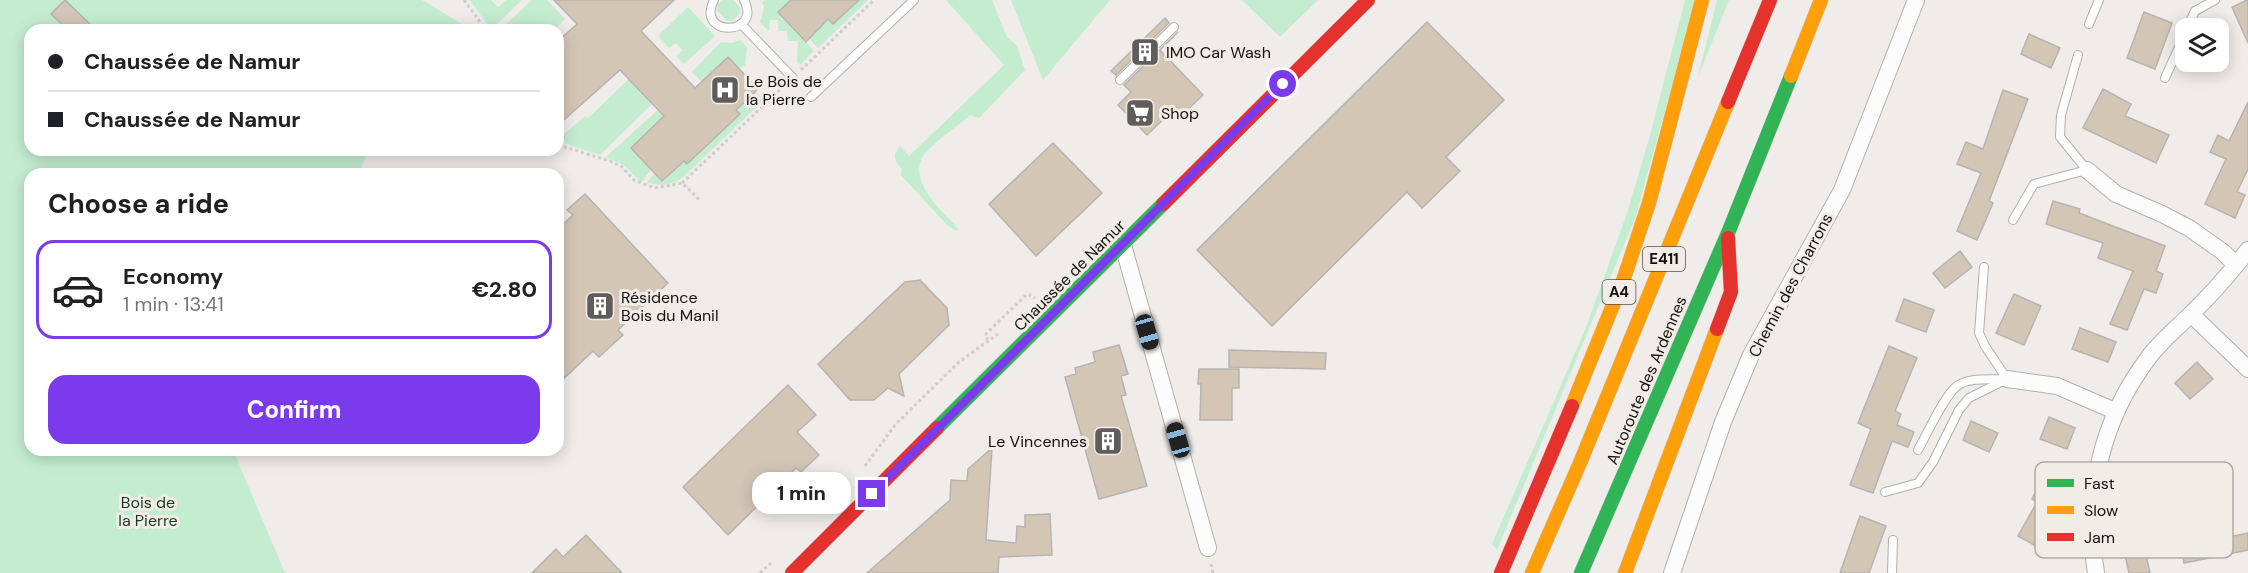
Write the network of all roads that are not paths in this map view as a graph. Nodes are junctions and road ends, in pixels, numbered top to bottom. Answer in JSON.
{"nodes":[{"id":1,"x":714,"y":0,"type":"edge"},
{"id":2,"x":744,"y":0,"type":"edge"},
{"id":3,"x":914,"y":0,"type":"edge"},
{"id":4,"x":1368,"y":0,"type":"edge"},
{"id":5,"x":1702,"y":0,"type":"edge"},
{"id":6,"x":1770,"y":0,"type":"edge"},
{"id":7,"x":1821,"y":0,"type":"edge"},
{"id":8,"x":1916,"y":0,"type":"edge"},
{"id":9,"x":2099,"y":0,"type":"edge"},
{"id":10,"x":2215,"y":0,"type":"edge"},
{"id":11,"x":2192,"y":18,"type":"edge"},
{"id":12,"x":741,"y":24,"type":"junction"},
{"id":13,"x":2089,"y":24,"type":"dead end"},
{"id":14,"x":1174,"y":27,"type":"dead end"},
{"id":15,"x":2175,"y":55,"type":"edge"},
{"id":16,"x":2078,"y":56,"type":"dead end"},
{"id":17,"x":793,"y":78,"type":"road end"},
{"id":18,"x":2165,"y":78,"type":"dead end"},
{"id":19,"x":1120,"y":80,"type":"dead end"},
{"id":20,"x":811,"y":98,"type":"dead end"},
{"id":21,"x":2087,"y":170,"type":"junction"},
{"id":22,"x":2013,"y":220,"type":"dead end"},
{"id":23,"x":1728,"y":232,"type":"junction"},
{"id":24,"x":1123,"y":245,"type":"junction"},
{"id":25,"x":2248,"y":250,"type":"edge"},
{"id":26,"x":2236,"y":266,"type":"junction"},
{"id":27,"x":1984,"y":267,"type":"dead end"},
{"id":28,"x":2191,"y":314,"type":"junction"},
{"id":29,"x":2248,"y":369,"type":"edge"},
{"id":30,"x":2007,"y":379,"type":"junction"},
{"id":31,"x":2115,"y":411,"type":"junction"},
{"id":32,"x":1918,"y":450,"type":"dead end"},
{"id":33,"x":2099,"y":462,"type":"edge"},
{"id":34,"x":1580,"y":463,"type":"junction"},
{"id":35,"x":1885,"y":492,"type":"dead end"},
{"id":36,"x":1893,"y":540,"type":"dead end"},
{"id":37,"x":1208,"y":548,"type":"dead end"},
{"id":38,"x":2094,"y":558,"type":"edge"},
{"id":39,"x":792,"y":573,"type":"edge"},
{"id":40,"x":1501,"y":573,"type":"edge"},
{"id":41,"x":1511,"y":573,"type":"edge"},
{"id":42,"x":1532,"y":573,"type":"edge"},
{"id":43,"x":1581,"y":573,"type":"edge"},
{"id":44,"x":1625,"y":573,"type":"edge"},
{"id":45,"x":1672,"y":573,"type":"edge"},
{"id":46,"x":1892,"y":573,"type":"edge"},
{"id":47,"x":2096,"y":573,"type":"edge"}],
"edges":[{"from":1,"to":12,"type":"lane"},
{"from":2,"to":12,"type":"lane"},
{"from":3,"to":20,"type":"lane"},
{"from":4,"to":24,"type":"main road","name":"Chaussée de Namur"},
{"from":5,"to":40,"type":"main road","number":"A4"},
{"from":6,"to":34,"type":"main road","name":"Autoroute des Ardennes","number":"E411"},
{"from":7,"to":23,"type":"main road","name":"Autoroute des Ardennes","number":"E411"},
{"from":8,"to":45,"type":"street","name":"Chemin des Charrons"},
{"from":9,"to":13,"type":"lane"},
{"from":10,"to":11,"type":"lane"},
{"from":12,"to":17,"type":"lane"},
{"from":14,"to":19,"type":"lane"},
{"from":15,"to":18,"type":"lane"},
{"from":16,"to":21,"type":"lane"},
{"from":21,"to":22,"type":"lane"},
{"from":21,"to":26,"type":"street"},
{"from":23,"to":43,"type":"main road","name":"Autoroute des Ardennes","number":"E411"},
{"from":23,"to":44,"type":"main road"},
{"from":24,"to":37,"type":"street"},
{"from":24,"to":39,"type":"main road","name":"Chaussée de Namur"},
{"from":25,"to":26,"type":"street"},
{"from":26,"to":28,"type":"street"},
{"from":27,"to":30,"type":"lane"},
{"from":28,"to":29,"type":"street"},
{"from":28,"to":31,"type":"street"},
{"from":30,"to":31,"type":"street"},
{"from":30,"to":32,"type":"lane"},
{"from":30,"to":35,"type":"lane"},
{"from":31,"to":33,"type":"street"},
{"from":34,"to":41,"type":"main road"},
{"from":34,"to":42,"type":"main road","name":"Autoroute des Ardennes","number":"E411"},
{"from":36,"to":46,"type":"lane"},
{"from":38,"to":47,"type":"street"}]}
